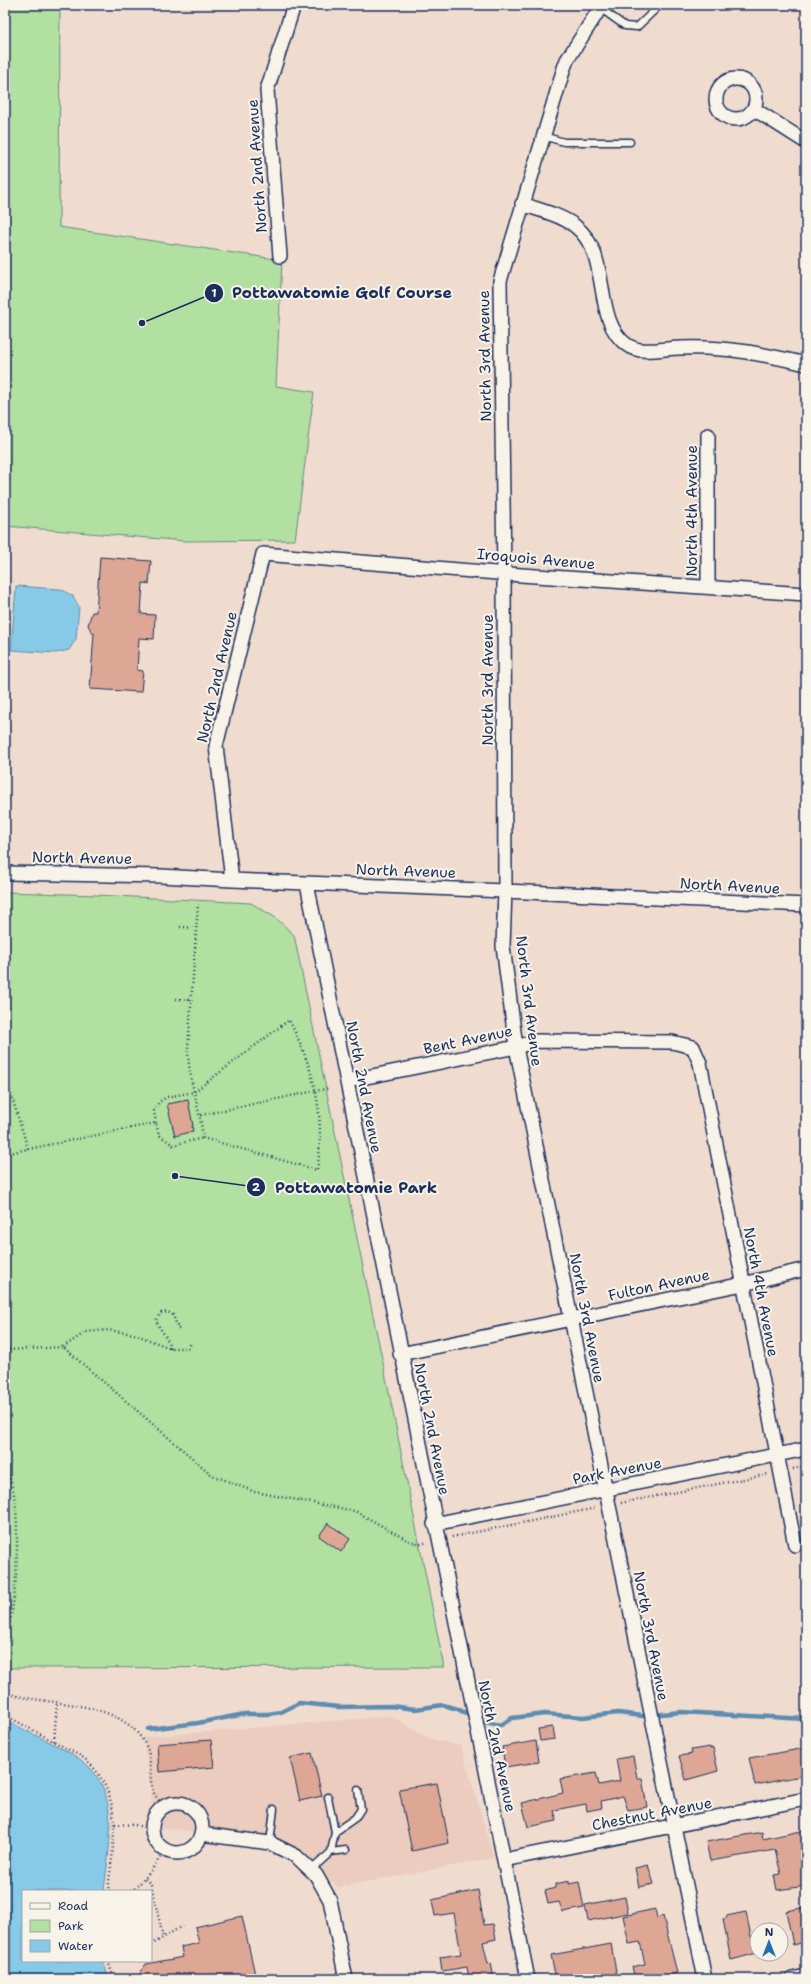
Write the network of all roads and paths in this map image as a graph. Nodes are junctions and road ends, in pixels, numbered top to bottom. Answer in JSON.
{"nodes":[{"id":1,"x":294,"y":5,"type":"edge"},
{"id":2,"x":660,"y":5,"type":"edge"},
{"id":3,"x":601,"y":6,"type":"edge"},
{"id":4,"x":754,"y":109,"type":"dead end"},
{"id":5,"x":543,"y":136,"type":"junction"},
{"id":6,"x":630,"y":142,"type":"dead end"},
{"id":7,"x":806,"y":142,"type":"edge"},
{"id":8,"x":522,"y":204,"type":"junction"},
{"id":9,"x":280,"y":256,"type":"dead end"},
{"id":10,"x":806,"y":364,"type":"edge"},
{"id":11,"x":708,"y":436,"type":"dead end"},
{"id":12,"x":263,"y":554,"type":"joint"},
{"id":13,"x":504,"y":573,"type":"junction"},
{"id":14,"x":708,"y":587,"type":"junction"},
{"id":15,"x":806,"y":594,"type":"edge"},
{"id":16,"x":5,"y":873,"type":"edge"},
{"id":17,"x":232,"y":880,"type":"junction"},
{"id":18,"x":307,"y":884,"type":"junction"},
{"id":19,"x":505,"y":891,"type":"junction"},
{"id":20,"x":198,"y":904,"type":"dead end"},
{"id":21,"x":806,"y":905,"type":"edge"},
{"id":22,"x":180,"y":927,"type":"dead end"},
{"id":23,"x":196,"y":928,"type":"junction"},
{"id":24,"x":176,"y":999,"type":"dead end"},
{"id":25,"x":191,"y":1000,"type":"junction"},
{"id":26,"x":516,"y":1047,"type":"junction"},
{"id":27,"x":693,"y":1047,"type":"joint"},
{"id":28,"x":5,"y":1076,"type":"edge"},
{"id":29,"x":347,"y":1081,"type":"junction"},
{"id":30,"x":329,"y":1088,"type":"dead end"},
{"id":31,"x":316,"y":1091,"type":"junction"},
{"id":32,"x":194,"y":1092,"type":"junction"},
{"id":33,"x":201,"y":1115,"type":"junction"},
{"id":34,"x":156,"y":1123,"type":"junction"},
{"id":35,"x":203,"y":1138,"type":"junction"},
{"id":36,"x":28,"y":1149,"type":"junction"},
{"id":37,"x":5,"y":1154,"type":"edge"},
{"id":38,"x":806,"y":1269,"type":"edge"},
{"id":39,"x":742,"y":1284,"type":"junction"},
{"id":40,"x":571,"y":1320,"type":"junction"},
{"id":41,"x":182,"y":1328,"type":"dead end"},
{"id":42,"x":5,"y":1341,"type":"edge"},
{"id":43,"x":192,"y":1342,"type":"dead end"},
{"id":44,"x":63,"y":1347,"type":"junction"},
{"id":45,"x":170,"y":1348,"type":"junction"},
{"id":46,"x":9,"y":1350,"type":"junction"},
{"id":47,"x":400,"y":1354,"type":"junction"},
{"id":48,"x":5,"y":1377,"type":"edge"},
{"id":49,"x":806,"y":1449,"type":"edge"},
{"id":50,"x":776,"y":1455,"type":"junction"},
{"id":51,"x":5,"y":1462,"type":"edge"},
{"id":52,"x":806,"y":1466,"type":"edge"},
{"id":53,"x":780,"y":1471,"type":"junction"},
{"id":54,"x":606,"y":1489,"type":"junction"},
{"id":55,"x":609,"y":1506,"type":"junction"},
{"id":56,"x":434,"y":1524,"type":"junction"},
{"id":57,"x":438,"y":1540,"type":"junction"},
{"id":58,"x":795,"y":1545,"type":"dead end"},
{"id":59,"x":5,"y":1633,"type":"edge"},
{"id":60,"x":13,"y":1695,"type":"dead end"},
{"id":61,"x":57,"y":1702,"type":"junction"},
{"id":62,"x":5,"y":1716,"type":"edge"},
{"id":63,"x":54,"y":1741,"type":"junction"},
{"id":64,"x":358,"y":1790,"type":"dead end"},
{"id":65,"x":328,"y":1797,"type":"dead end"},
{"id":66,"x":806,"y":1799,"type":"edge"},
{"id":67,"x":163,"y":1806,"type":"junction"},
{"id":68,"x":274,"y":1809,"type":"dead end"},
{"id":69,"x":115,"y":1824,"type":"junction"},
{"id":70,"x":673,"y":1826,"type":"junction"},
{"id":71,"x":151,"y":1829,"type":"junction"},
{"id":72,"x":335,"y":1832,"type":"junction"},
{"id":73,"x":201,"y":1834,"type":"junction"},
{"id":74,"x":270,"y":1843,"type":"junction"},
{"id":75,"x":165,"y":1850,"type":"junction"},
{"id":76,"x":346,"y":1850,"type":"dead end"},
{"id":77,"x":331,"y":1852,"type":"junction"},
{"id":78,"x":504,"y":1860,"type":"junction"},
{"id":79,"x":312,"y":1870,"type":"junction"},
{"id":80,"x":145,"y":1879,"type":"junction"},
{"id":81,"x":108,"y":1890,"type":"edge"},
{"id":82,"x":132,"y":1890,"type":"edge"},
{"id":83,"x":182,"y":1926,"type":"dead end"},
{"id":84,"x":163,"y":1937,"type":"junction"},
{"id":85,"x":152,"y":1944,"type":"edge"},
{"id":86,"x":108,"y":1962,"type":"edge"},
{"id":87,"x":806,"y":1976,"type":"edge"},
{"id":88,"x":114,"y":1979,"type":"edge"},
{"id":89,"x":346,"y":1979,"type":"edge"},
{"id":90,"x":528,"y":1979,"type":"edge"},
{"id":91,"x":705,"y":1979,"type":"edge"},
{"id":92,"x":792,"y":1979,"type":"edge"}],
"edges":[{"from":1,"to":9,"type":"street","name":"North 2nd Avenue"},
{"from":2,"to":3,"type":"lane"},
{"from":3,"to":5,"type":"street","name":"North 3rd Avenue"},
{"from":4,"to":7,"type":"street"},
{"from":5,"to":6,"type":"lane"},
{"from":5,"to":8,"type":"street","name":"North 3rd Avenue"},
{"from":8,"to":10,"type":"street"},
{"from":8,"to":13,"type":"street","name":"North 3rd Avenue"},
{"from":11,"to":14,"type":"street","name":"North 4th Avenue"},
{"from":12,"to":13,"type":"street","name":"Iroquois Avenue"},
{"from":12,"to":17,"type":"street","name":"North 2nd Avenue"},
{"from":13,"to":14,"type":"street","name":"Iroquois Avenue"},
{"from":13,"to":19,"type":"street","name":"North 3rd Avenue"},
{"from":14,"to":15,"type":"street","name":"Iroquois Avenue"},
{"from":16,"to":17,"type":"street","name":"North Avenue"},
{"from":17,"to":18,"type":"street","name":"North Avenue"},
{"from":18,"to":19,"type":"street","name":"North Avenue"},
{"from":18,"to":29,"type":"street","name":"North 2nd Avenue"},
{"from":19,"to":21,"type":"street","name":"North Avenue"},
{"from":19,"to":26,"type":"street","name":"North 3rd Avenue"},
{"from":20,"to":23,"type":"path"},
{"from":22,"to":23,"type":"path"},
{"from":23,"to":25,"type":"path"},
{"from":24,"to":25,"type":"path"},
{"from":25,"to":32,"type":"path"},
{"from":26,"to":27,"type":"street","name":"Bent Avenue"},
{"from":26,"to":29,"type":"street","name":"Bent Avenue"},
{"from":26,"to":40,"type":"street","name":"North 3rd Avenue"},
{"from":27,"to":39,"type":"street","name":"North 4th Avenue"},
{"from":28,"to":36,"type":"path"},
{"from":29,"to":47,"type":"street","name":"North 2nd Avenue"},
{"from":30,"to":31,"type":"path"},
{"from":31,"to":32,"type":"path"},
{"from":31,"to":33,"type":"path"},
{"from":31,"to":35,"type":"path"},
{"from":32,"to":33,"type":"path"},
{"from":32,"to":34,"type":"path"},
{"from":33,"to":35,"type":"path"},
{"from":34,"to":35,"type":"path"},
{"from":34,"to":36,"type":"path"},
{"from":36,"to":37,"type":"path"},
{"from":38,"to":39,"type":"street","name":"Fulton Avenue"},
{"from":39,"to":40,"type":"street","name":"Fulton Avenue"},
{"from":39,"to":50,"type":"street","name":"North 4th Avenue"},
{"from":40,"to":47,"type":"street","name":"Fulton Avenue"},
{"from":40,"to":54,"type":"street","name":"North 3rd Avenue"},
{"from":41,"to":45,"type":"path"},
{"from":42,"to":46,"type":"path"},
{"from":43,"to":45,"type":"path"},
{"from":44,"to":45,"type":"path"},
{"from":44,"to":46,"type":"path"},
{"from":44,"to":57,"type":"path"},
{"from":46,"to":48,"type":"path"},
{"from":47,"to":56,"type":"street","name":"North 2nd Avenue"},
{"from":49,"to":50,"type":"street","name":"Park Avenue"},
{"from":50,"to":53,"type":"street","name":"North 4th Avenue"},
{"from":50,"to":54,"type":"street","name":"Park Avenue"},
{"from":51,"to":59,"type":"path"},
{"from":52,"to":53,"type":"path"},
{"from":53,"to":55,"type":"path"},
{"from":53,"to":58,"type":"street","name":"North 4th Avenue"},
{"from":54,"to":55,"type":"street","name":"North 3rd Avenue"},
{"from":54,"to":56,"type":"street","name":"Park Avenue"},
{"from":55,"to":57,"type":"path"},
{"from":55,"to":70,"type":"street","name":"North 3rd Avenue"},
{"from":56,"to":57,"type":"street","name":"North 2nd Avenue"},
{"from":57,"to":78,"type":"street","name":"North 2nd Avenue"},
{"from":60,"to":61,"type":"path"},
{"from":61,"to":63,"type":"path"},
{"from":61,"to":67,"type":"path"},
{"from":62,"to":63,"type":"path"},
{"from":63,"to":69,"type":"path"},
{"from":64,"to":72,"type":"lane"},
{"from":65,"to":72,"type":"lane"},
{"from":66,"to":70,"type":"street","name":"Chestnut Avenue"},
{"from":67,"to":71,"type":"street"},
{"from":67,"to":73,"type":"street"},
{"from":68,"to":74,"type":"lane"},
{"from":69,"to":71,"type":"path"},
{"from":69,"to":81,"type":"path"},
{"from":70,"to":78,"type":"street","name":"Chestnut Avenue"},
{"from":70,"to":91,"type":"street","name":"North 3rd Avenue"},
{"from":71,"to":75,"type":"street"},
{"from":72,"to":77,"type":"lane"},
{"from":73,"to":74,"type":"street"},
{"from":73,"to":75,"type":"street"},
{"from":74,"to":79,"type":"street"},
{"from":75,"to":80,"type":"path"},
{"from":76,"to":77,"type":"lane"},
{"from":77,"to":79,"type":"lane"},
{"from":78,"to":90,"type":"street","name":"North 2nd Avenue"},
{"from":79,"to":89,"type":"street"},
{"from":80,"to":82,"type":"path"},
{"from":80,"to":84,"type":"path"},
{"from":83,"to":84,"type":"path"},
{"from":84,"to":85,"type":"path"},
{"from":86,"to":88,"type":"path"},
{"from":87,"to":92,"type":"street"}]}
